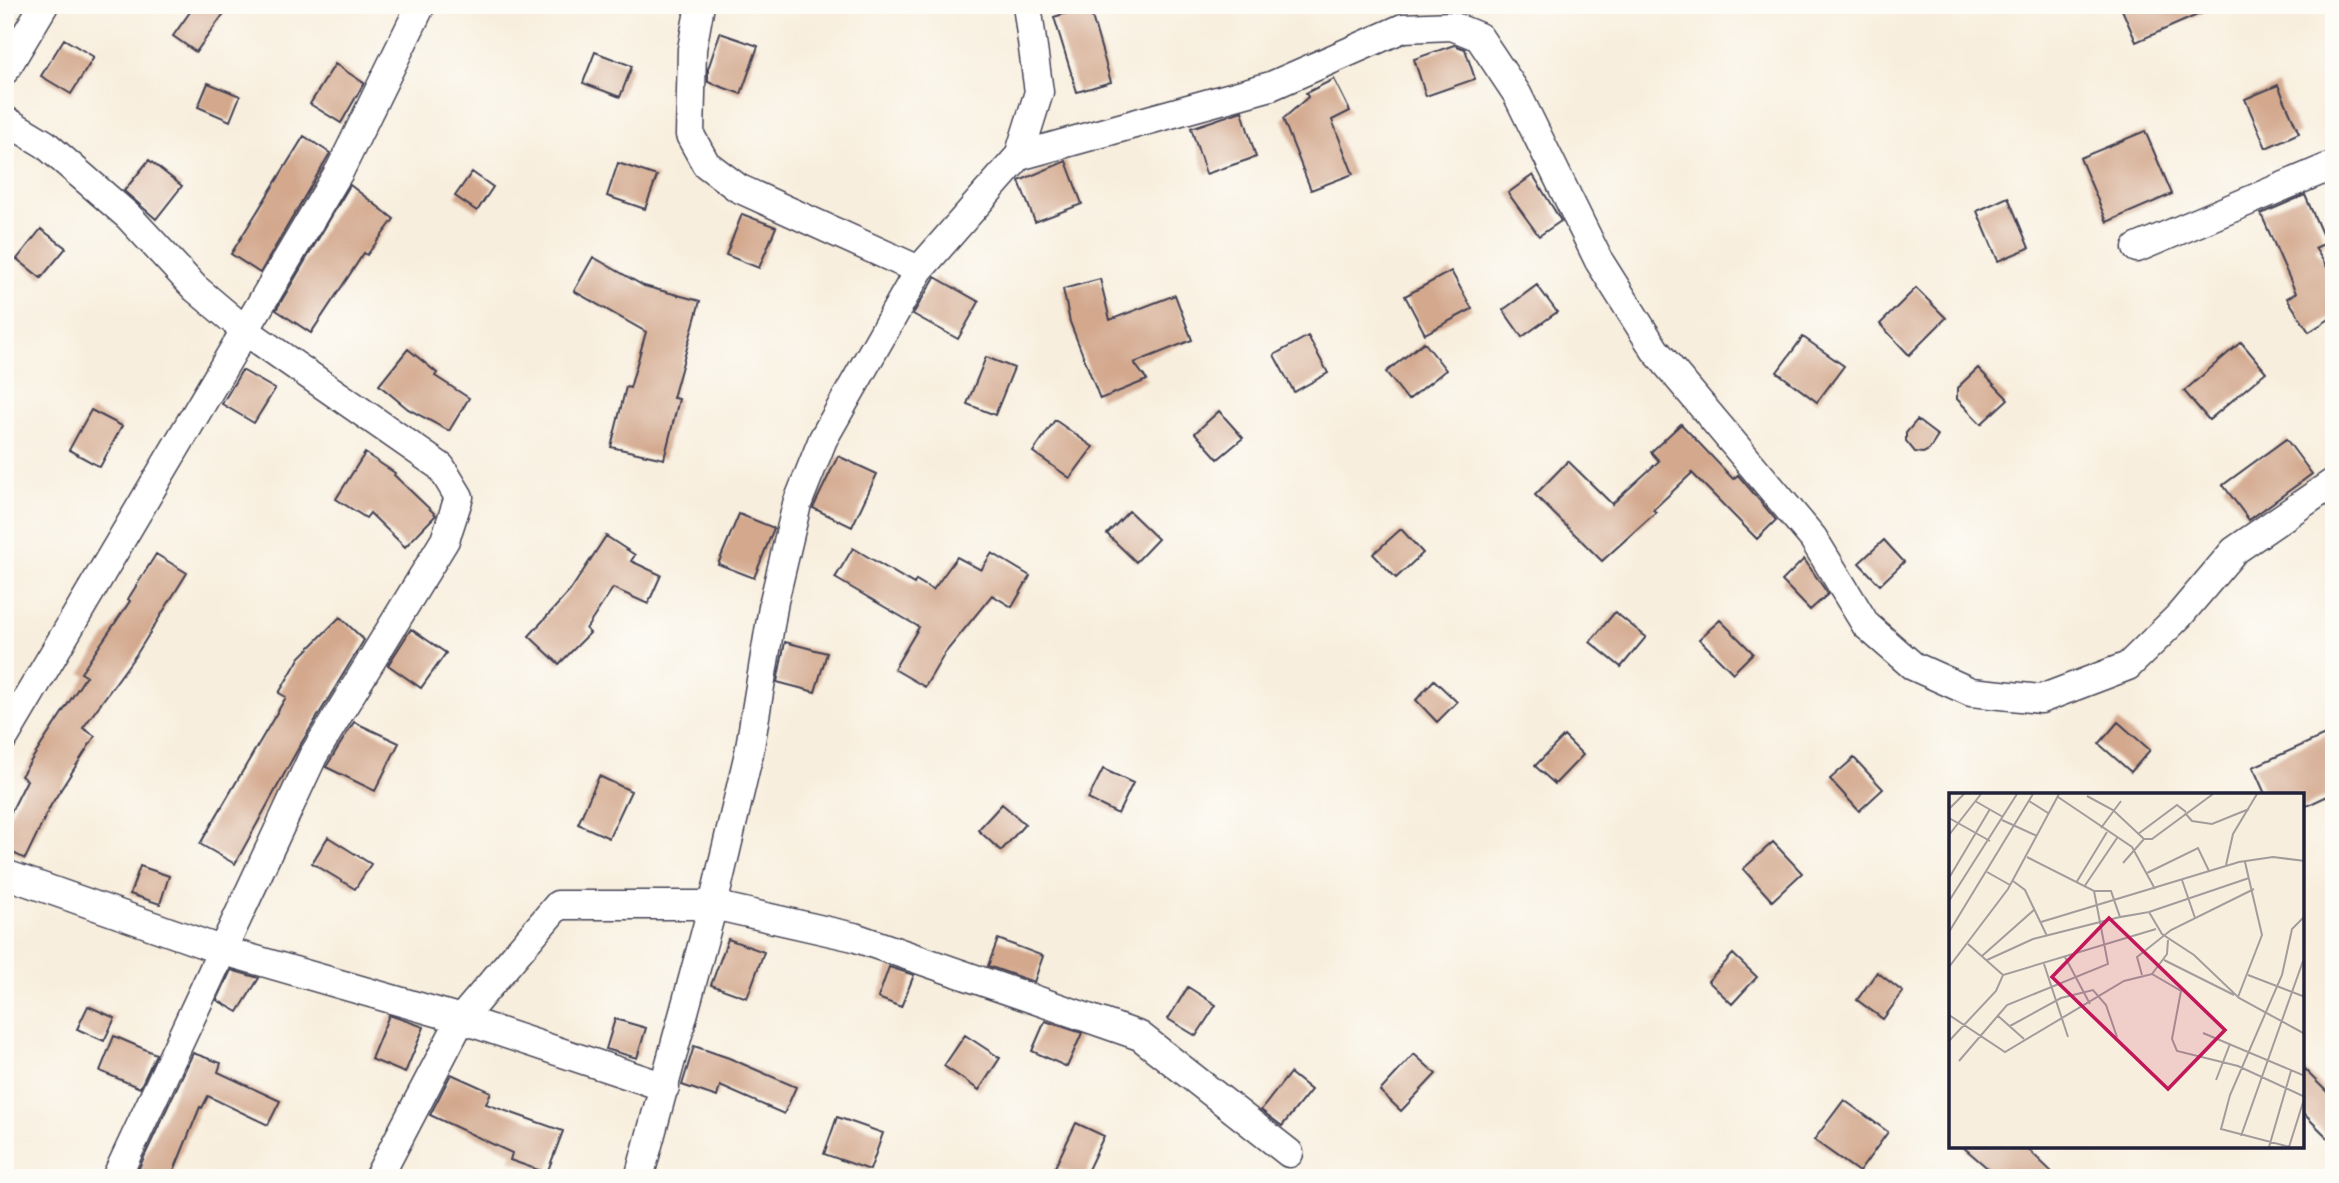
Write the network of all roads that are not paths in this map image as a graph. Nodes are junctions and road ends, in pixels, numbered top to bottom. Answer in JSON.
{"nodes":[{"id":1,"x":44,"y":5,"type":"edge"},
{"id":2,"x":421,"y":5,"type":"edge"},
{"id":3,"x":700,"y":5,"type":"edge"},
{"id":4,"x":1027,"y":5,"type":"edge"},
{"id":5,"x":5,"y":70,"type":"edge"},
{"id":6,"x":5,"y":120,"type":"edge"},
{"id":7,"x":1019,"y":156,"type":"junction"},
{"id":8,"x":2334,"y":165,"type":"edge"},
{"id":9,"x":2137,"y":248,"type":"dead end"},
{"id":10,"x":919,"y":270,"type":"junction"},
{"id":11,"x":247,"y":332,"type":"junction"},
{"id":12,"x":2334,"y":482,"type":"edge"},
{"id":13,"x":5,"y":736,"type":"edge"},
{"id":14,"x":5,"y":874,"type":"edge"},
{"id":15,"x":713,"y":905,"type":"junction"},
{"id":16,"x":221,"y":950,"type":"junction"},
{"id":17,"x":461,"y":1019,"type":"junction"},
{"id":18,"x":665,"y":1087,"type":"junction"},
{"id":19,"x":1289,"y":1153,"type":"dead end"},
{"id":20,"x":116,"y":1178,"type":"edge"},
{"id":21,"x":378,"y":1178,"type":"edge"},
{"id":22,"x":639,"y":1178,"type":"edge"}],
"edges":[{"from":1,"to":5,"type":"street"},
{"from":2,"to":11,"type":"street"},
{"from":3,"to":10,"type":"street"},
{"from":4,"to":7,"type":"street"},
{"from":6,"to":11,"type":"street"},
{"from":7,"to":10,"type":"street"},
{"from":7,"to":12,"type":"street"},
{"from":8,"to":9,"type":"street"},
{"from":10,"to":15,"type":"street"},
{"from":11,"to":13,"type":"street"},
{"from":11,"to":16,"type":"street"},
{"from":14,"to":16,"type":"street"},
{"from":15,"to":17,"type":"street"},
{"from":15,"to":18,"type":"street"},
{"from":15,"to":19,"type":"street"},
{"from":16,"to":17,"type":"street"},
{"from":16,"to":20,"type":"street"},
{"from":17,"to":18,"type":"street"},
{"from":17,"to":21,"type":"street"},
{"from":18,"to":22,"type":"street"}]}
